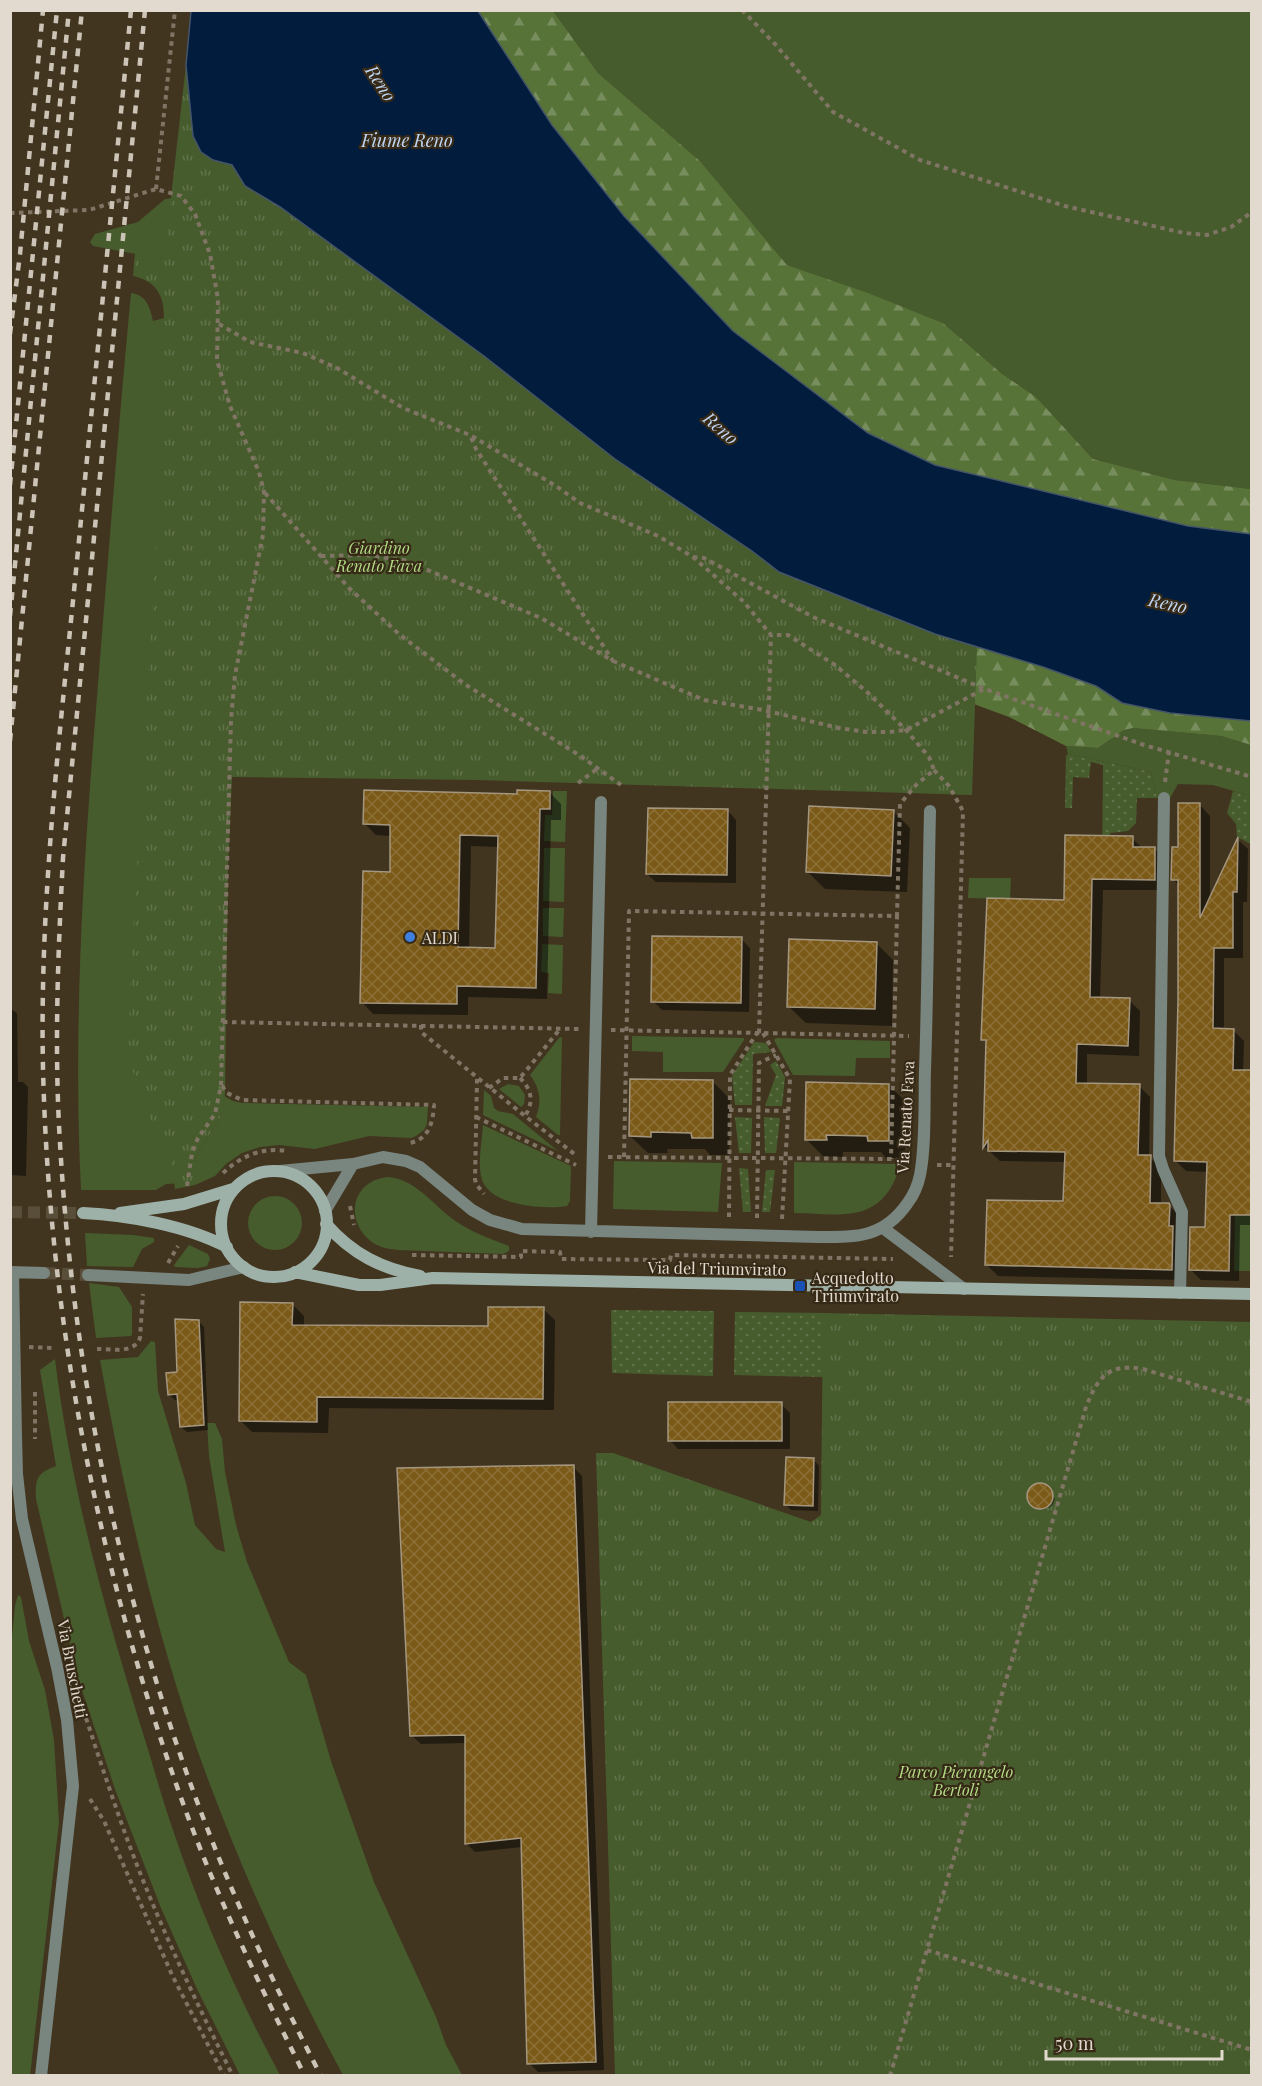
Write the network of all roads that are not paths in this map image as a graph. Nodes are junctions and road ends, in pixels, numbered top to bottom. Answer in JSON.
{"nodes":[{"id":1,"x":1164,"y":798,"type":"road end"},
{"id":2,"x":601,"y":802,"type":"dead end"},
{"id":3,"x":930,"y":811,"type":"dead end"},
{"id":4,"x":353,"y":1164,"type":"junction"},
{"id":5,"x":280,"y":1171,"type":"junction"},
{"id":6,"x":233,"y":1189,"type":"junction"},
{"id":7,"x":325,"y":1211,"type":"junction"},
{"id":8,"x":83,"y":1213,"type":"tunnel mouth"},
{"id":9,"x":112,"y":1214,"type":"junction"},
{"id":10,"x":326,"y":1224,"type":"junction"},
{"id":11,"x":883,"y":1228,"type":"junction"},
{"id":12,"x":591,"y":1232,"type":"junction"},
{"id":13,"x":227,"y":1247,"type":"junction"},
{"id":14,"x":244,"y":1267,"type":"junction"},
{"id":15,"x":12,"y":1272,"type":"edge"},
{"id":16,"x":295,"y":1272,"type":"junction"},
{"id":17,"x":44,"y":1273,"type":"tunnel mouth"},
{"id":18,"x":88,"y":1275,"type":"tunnel mouth"},
{"id":19,"x":433,"y":1278,"type":"junction"},
{"id":20,"x":964,"y":1289,"type":"junction"},
{"id":21,"x":1180,"y":1293,"type":"junction"},
{"id":22,"x":1251,"y":1294,"type":"edge"},
{"id":23,"x":40,"y":2076,"type":"edge"}],
"edges":[{"from":1,"to":21,"type":"street"},
{"from":2,"to":12,"type":"street"},
{"from":3,"to":11,"type":"street","name":"Via Renato Fava"},
{"from":4,"to":5,"type":"street","name":"Via Renato Fava"},
{"from":4,"to":7,"type":"street"},
{"from":4,"to":12,"type":"street","name":"Via Renato Fava"},
{"from":5,"to":6,"type":"main road"},
{"from":5,"to":7,"type":"main road"},
{"from":6,"to":9,"type":"main road"},
{"from":6,"to":13,"type":"main road"},
{"from":7,"to":10,"type":"main road"},
{"from":8,"to":9,"type":"main road"},
{"from":9,"to":13,"type":"main road"},
{"from":10,"to":16,"type":"main road"},
{"from":10,"to":19,"type":"main road","name":"Via del Triumvirato"},
{"from":11,"to":12,"type":"street","name":"Via Renato Fava"},
{"from":11,"to":20,"type":"street"},
{"from":13,"to":14,"type":"main road"},
{"from":14,"to":16,"type":"main road"},
{"from":14,"to":18,"type":"street"},
{"from":15,"to":17,"type":"street"},
{"from":15,"to":23,"type":"street","name":"Via Bruschetti"},
{"from":16,"to":19,"type":"main road","name":"Via del Triumvirato"},
{"from":19,"to":20,"type":"main road","name":"Via del Triumvirato"},
{"from":20,"to":21,"type":"main road","name":"Via del Triumvirato"},
{"from":21,"to":22,"type":"main road","name":"Via del Triumvirato"}]}
